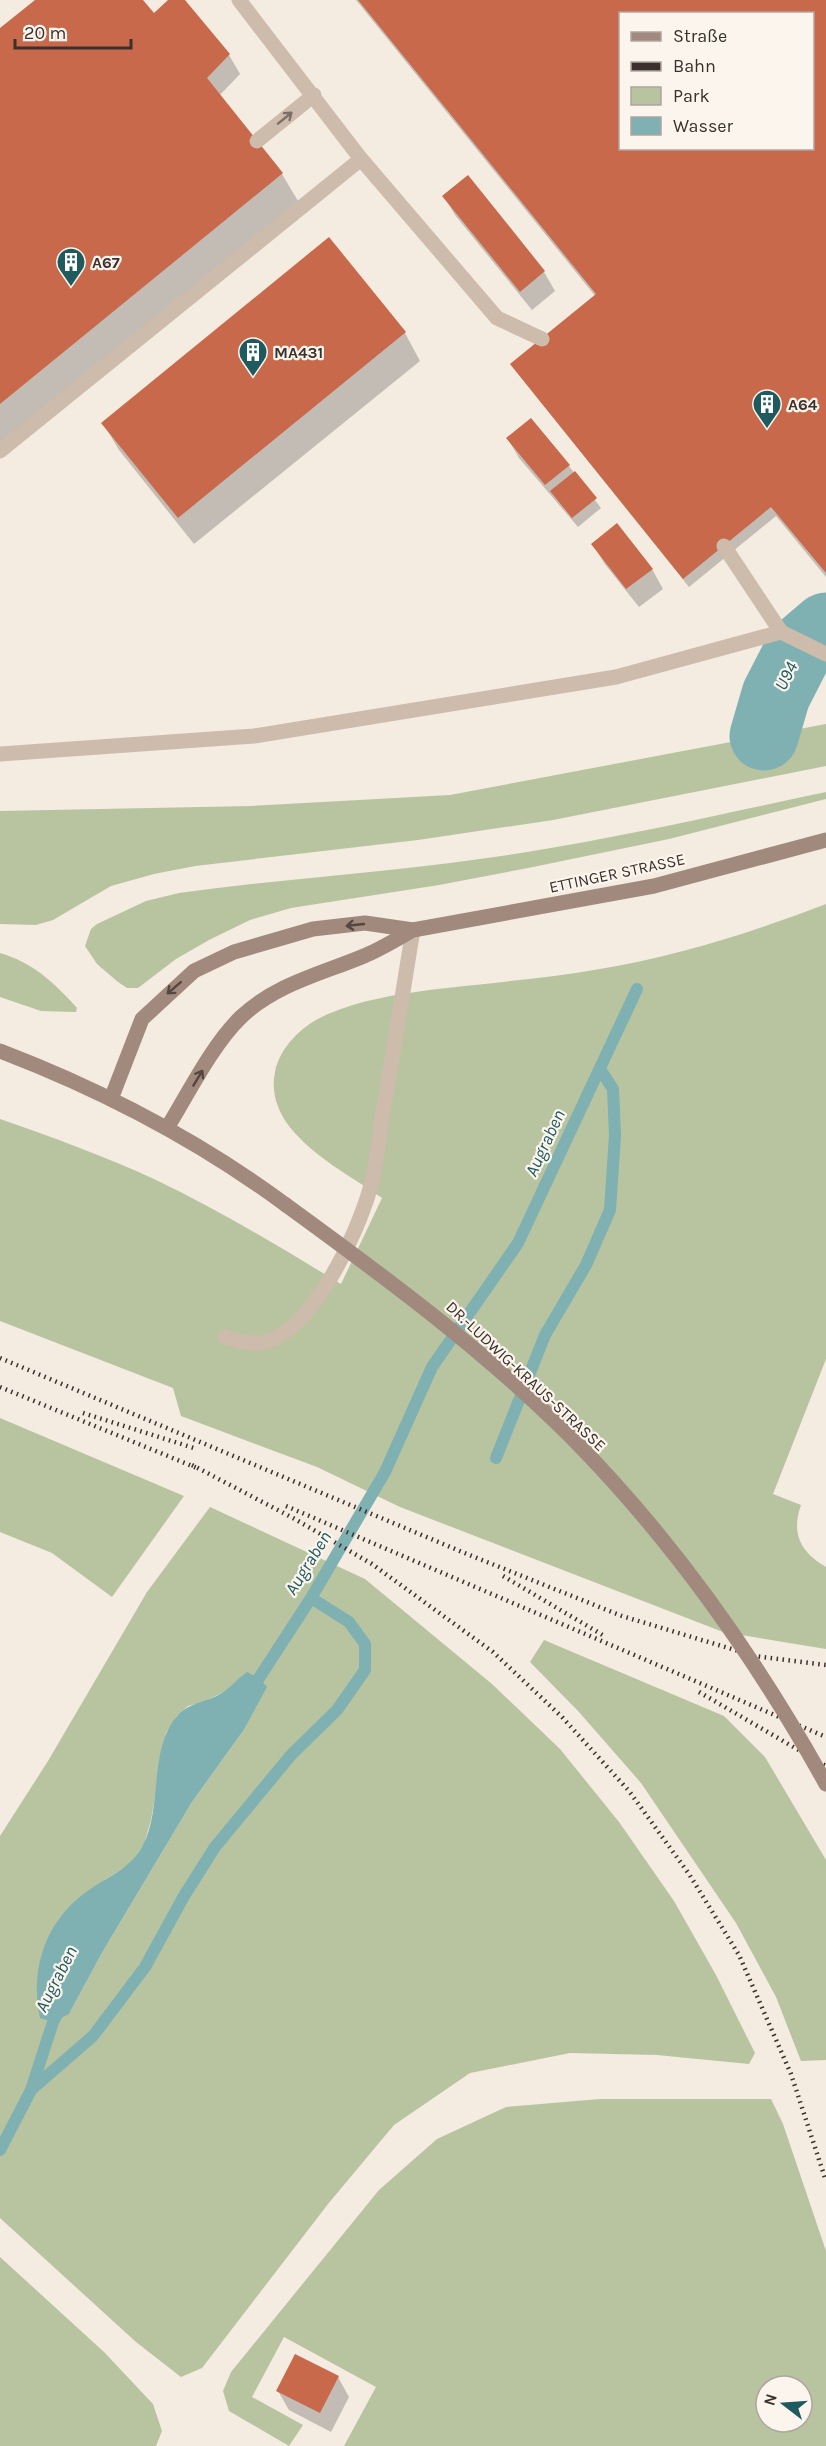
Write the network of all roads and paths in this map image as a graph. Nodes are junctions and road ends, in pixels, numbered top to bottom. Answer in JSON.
{"nodes":[{"id":1,"x":239,"y":0,"type":"edge"},
{"id":2,"x":314,"y":95,"type":"junction"},
{"id":3,"x":257,"y":141,"type":"dead end"},
{"id":4,"x":361,"y":159,"type":"junction"},
{"id":5,"x":542,"y":339,"type":"dead end"},
{"id":6,"x":0,"y":451,"type":"edge"},
{"id":7,"x":724,"y":546,"type":"dead end"},
{"id":8,"x":781,"y":632,"type":"junction"},
{"id":9,"x":826,"y":654,"type":"edge"},
{"id":10,"x":0,"y":754,"type":"edge"},
{"id":11,"x":826,"y":840,"type":"edge"},
{"id":12,"x":413,"y":930,"type":"junction"},
{"id":13,"x":0,"y":1051,"type":"edge"},
{"id":14,"x":111,"y":1099,"type":"junction"},
{"id":15,"x":167,"y":1128,"type":"junction"},
{"id":16,"x":225,"y":1337,"type":"dead end"},
{"id":17,"x":826,"y":1784,"type":"edge"}],
"edges":[{"from":1,"to":2,"type":"lane"},
{"from":3,"to":2,"type":"lane","one_way":true},
{"from":2,"to":4,"type":"lane"},
{"from":4,"to":5,"type":"lane"},
{"from":4,"to":6,"type":"lane"},
{"from":7,"to":8,"type":"lane"},
{"from":8,"to":9,"type":"lane"},
{"from":8,"to":10,"type":"lane"},
{"from":11,"to":12,"type":"main road","name":"ETTINGER STRASSE"},
{"from":12,"to":14,"type":"main road","name":"ETTINGER STRASSE","one_way":true},
{"from":15,"to":12,"type":"main road","name":"ETTINGER STRASSE","one_way":true},
{"from":12,"to":16,"type":"lane"},
{"from":13,"to":14,"type":"main road"},
{"from":14,"to":15,"type":"main road"},
{"from":15,"to":17,"type":"main road","name":"DR.-LUDWIG-KRAUS-STRASSE","bridge":true}]}
